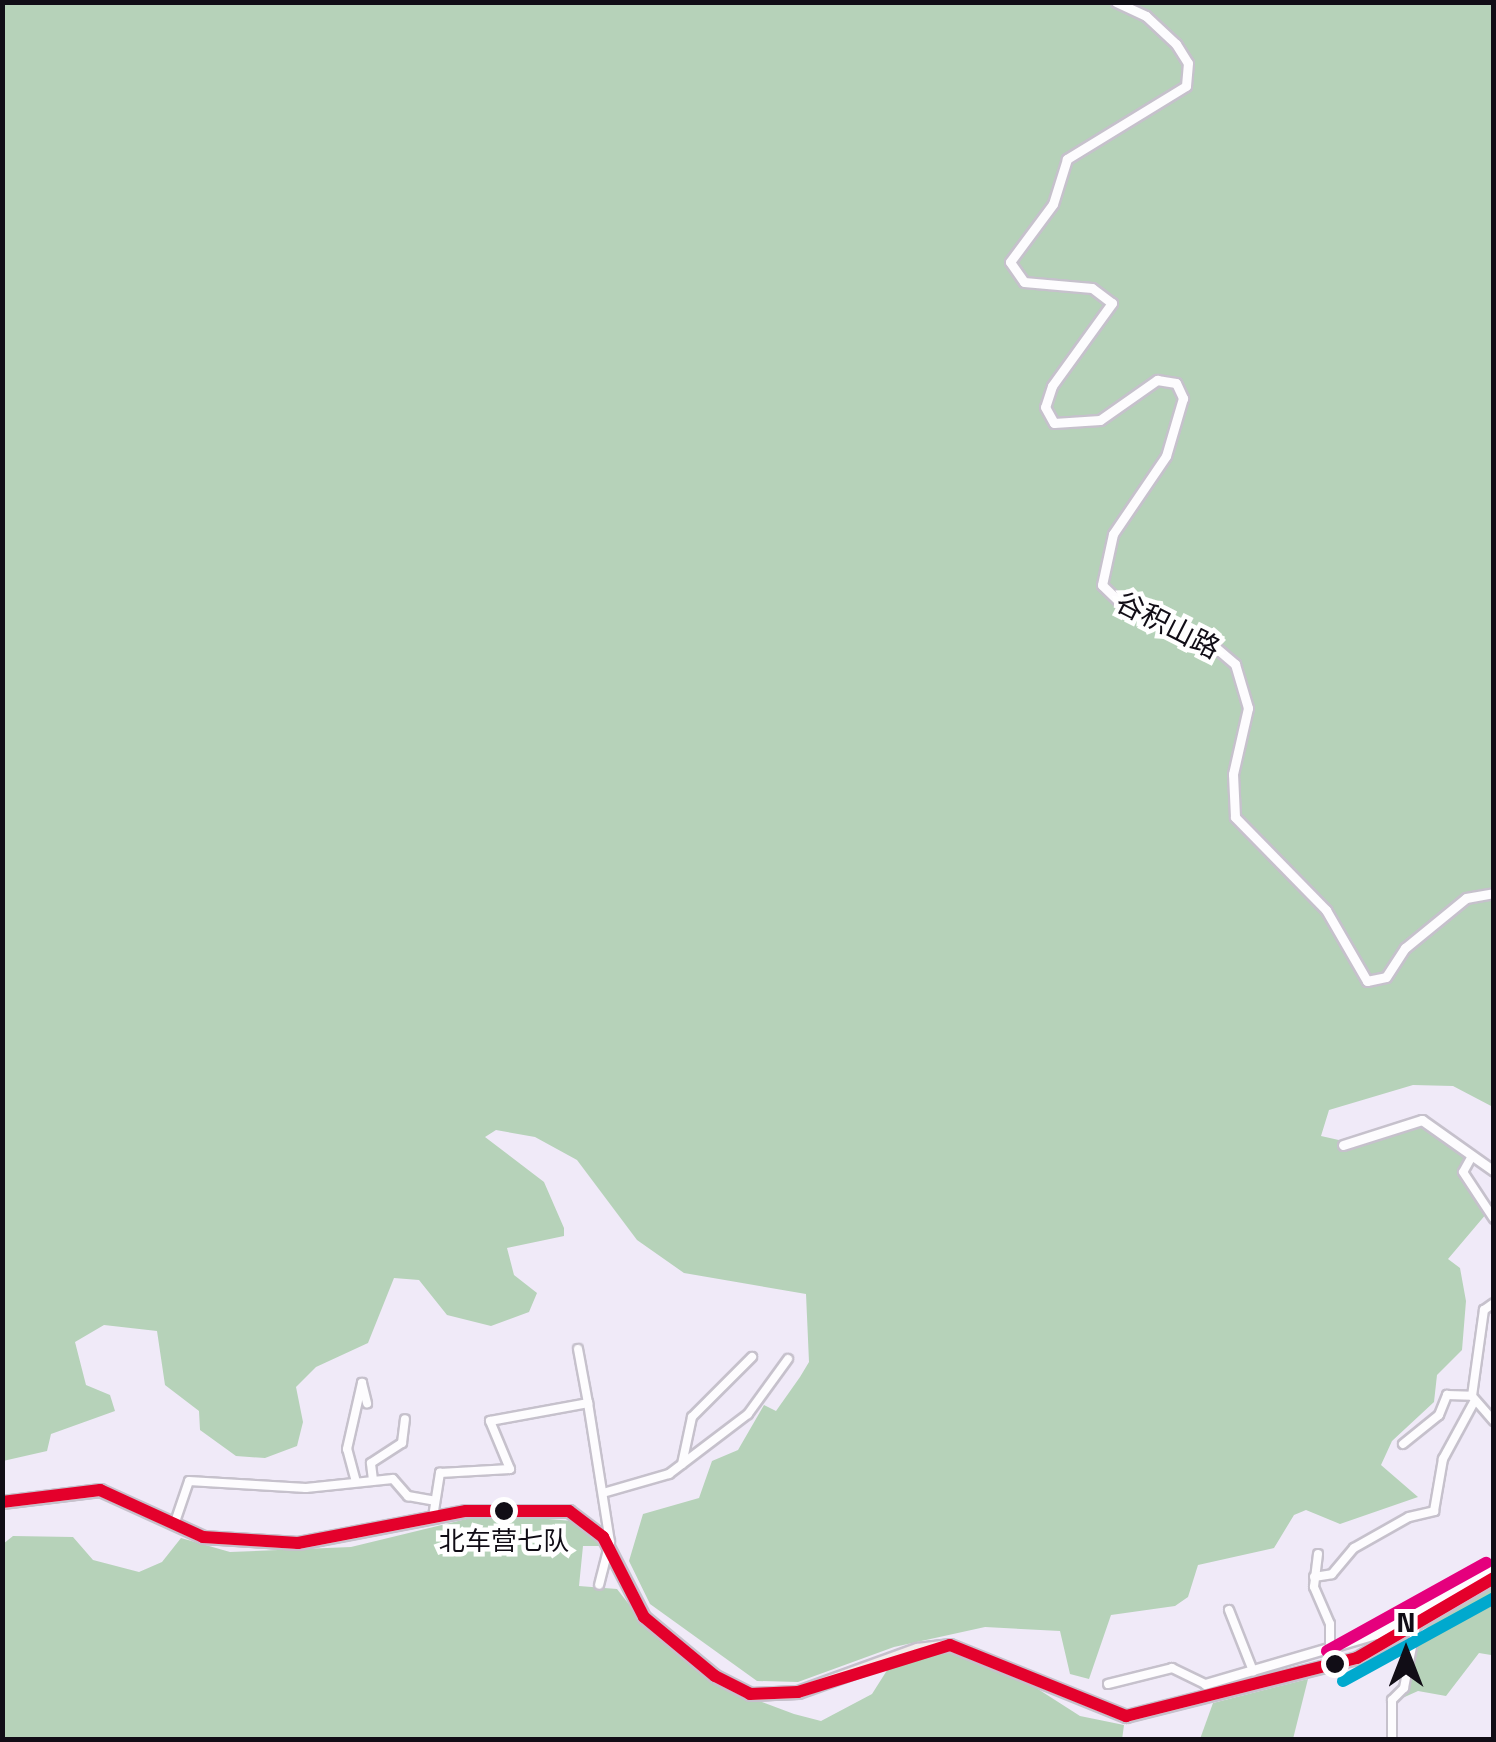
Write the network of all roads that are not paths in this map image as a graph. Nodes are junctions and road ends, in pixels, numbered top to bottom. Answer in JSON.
{"nodes":[{"id":1,"x":1116,"y":2,"type":"edge"},
{"id":2,"x":1494,"y":893,"type":"edge"},
{"id":3,"x":1343,"y":1145,"type":"dead end"},
{"id":4,"x":1472,"y":1156,"type":"junction"},
{"id":5,"x":1494,"y":1171,"type":"edge"},
{"id":6,"x":1494,"y":1220,"type":"edge"},
{"id":7,"x":1494,"y":1303,"type":"edge"},
{"id":8,"x":578,"y":1349,"type":"dead end"},
{"id":9,"x":752,"y":1357,"type":"dead end"},
{"id":10,"x":788,"y":1358,"type":"dead end"},
{"id":11,"x":1473,"y":1399,"type":"junction"},
{"id":12,"x":367,"y":1403,"type":"dead end"},
{"id":13,"x":588,"y":1403,"type":"junction"},
{"id":14,"x":406,"y":1418,"type":"dead end"},
{"id":15,"x":1494,"y":1421,"type":"edge"},
{"id":16,"x":1403,"y":1444,"type":"dead end"},
{"id":17,"x":682,"y":1464,"type":"junction"},
{"id":18,"x":373,"y":1480,"type":"junction"},
{"id":19,"x":356,"y":1482,"type":"junction"},
{"id":20,"x":603,"y":1493,"type":"junction"},
{"id":21,"x":435,"y":1500,"type":"junction"},
{"id":22,"x":2,"y":1502,"type":"edge"},
{"id":23,"x":434,"y":1517,"type":"junction"},
{"id":24,"x":174,"y":1525,"type":"junction"},
{"id":25,"x":609,"y":1548,"type":"junction"},
{"id":26,"x":1318,"y":1554,"type":"dead end"},
{"id":27,"x":1494,"y":1566,"type":"edge"},
{"id":28,"x":1314,"y":1578,"type":"junction"},
{"id":29,"x":1494,"y":1578,"type":"edge"},
{"id":30,"x":599,"y":1585,"type":"dead end"},
{"id":31,"x":1229,"y":1610,"type":"dead end"},
{"id":32,"x":1418,"y":1621,"type":"junction"},
{"id":33,"x":1330,"y":1650,"type":"junction"},
{"id":34,"x":1252,"y":1670,"type":"junction"},
{"id":35,"x":1108,"y":1684,"type":"dead end"},
{"id":36,"x":1205,"y":1684,"type":"joint"},
{"id":37,"x":1392,"y":1740,"type":"edge"}],
"edges":[{"from":1,"to":2,"type":"street","name":"谷积山路"},
{"from":3,"to":4,"type":"street"},
{"from":4,"to":5,"type":"street"},
{"from":4,"to":6,"type":"street"},
{"from":7,"to":11,"type":"street"},
{"from":8,"to":13,"type":"street"},
{"from":9,"to":17,"type":"street"},
{"from":10,"to":17,"type":"street"},
{"from":11,"to":15,"type":"street"},
{"from":11,"to":16,"type":"street"},
{"from":11,"to":28,"type":"street"},
{"from":12,"to":19,"type":"street"},
{"from":13,"to":20,"type":"street"},
{"from":13,"to":21,"type":"street"},
{"from":14,"to":18,"type":"street"},
{"from":17,"to":20,"type":"street"},
{"from":18,"to":19,"type":"street"},
{"from":18,"to":21,"type":"street"},
{"from":19,"to":24,"type":"street"},
{"from":20,"to":25,"type":"street"},
{"from":21,"to":23,"type":"street"},
{"from":22,"to":24,"type":"main road"},
{"from":23,"to":24,"type":"main road"},
{"from":23,"to":25,"type":"main road"},
{"from":25,"to":30,"type":"street"},
{"from":25,"to":32,"type":"main road"},
{"from":26,"to":28,"type":"street"},
{"from":27,"to":33,"type":"street"},
{"from":28,"to":33,"type":"street"},
{"from":29,"to":32,"type":"main road"},
{"from":31,"to":34,"type":"street"},
{"from":32,"to":37,"type":"street"},
{"from":33,"to":34,"type":"street"},
{"from":34,"to":36,"type":"street"},
{"from":35,"to":36,"type":"street"}]}
